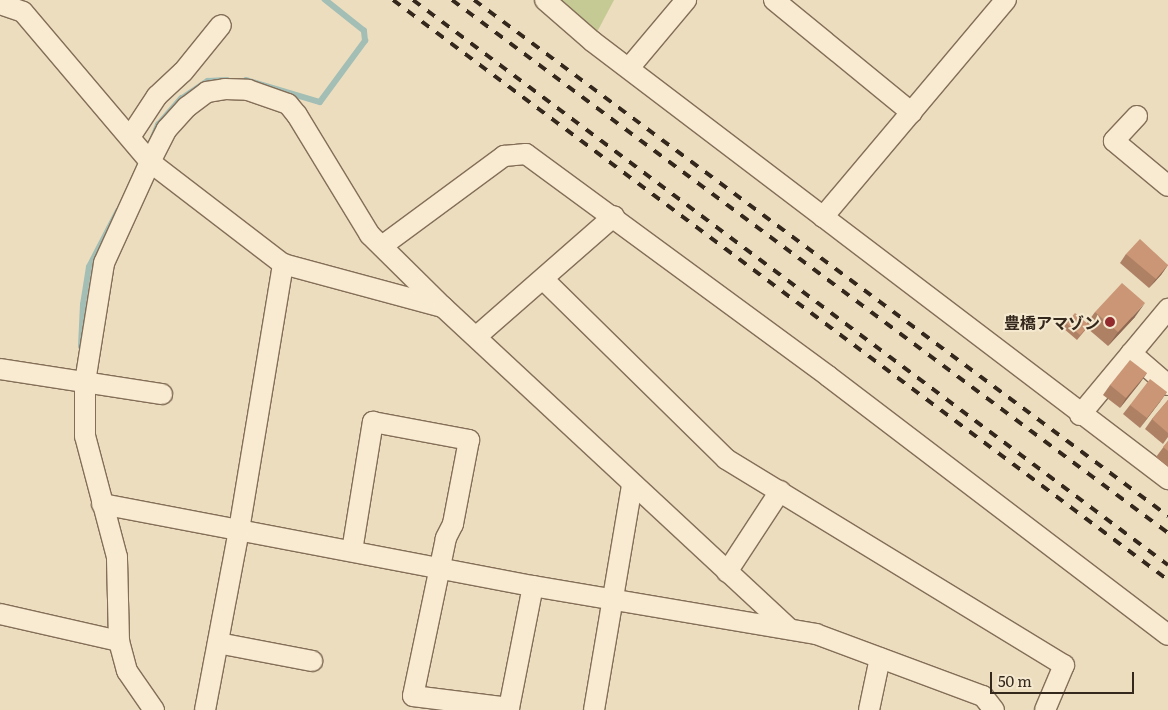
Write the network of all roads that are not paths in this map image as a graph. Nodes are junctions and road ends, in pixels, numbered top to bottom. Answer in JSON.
{"nodes":[{"id":1,"x":545,"y":0,"type":"edge"},
{"id":2,"x":686,"y":0,"type":"edge"},
{"id":3,"x":774,"y":0,"type":"edge"},
{"id":4,"x":1006,"y":0,"type":"edge"},
{"id":5,"x":0,"y":4,"type":"edge"},
{"id":6,"x":221,"y":25,"type":"dead end"},
{"id":7,"x":629,"y":68,"type":"junction"},
{"id":8,"x":912,"y":113,"type":"junction"},
{"id":9,"x":1137,"y":116,"type":"dead end"},
{"id":10,"x":142,"y":151,"type":"junction"},
{"id":11,"x":1168,"y":186,"type":"edge"},
{"id":12,"x":614,"y":216,"type":"junction"},
{"id":13,"x":823,"y":217,"type":"junction"},
{"id":14,"x":382,"y":246,"type":"junction"},
{"id":15,"x":283,"y":264,"type":"junction"},
{"id":16,"x":543,"y":279,"type":"junction"},
{"id":17,"x":443,"y":307,"type":"junction"},
{"id":18,"x":1168,"y":309,"type":"edge"},
{"id":19,"x":477,"y":336,"type":"junction"},
{"id":20,"x":1131,"y":353,"type":"junction"},
{"id":21,"x":0,"y":369,"type":"edge"},
{"id":22,"x":85,"y":382,"type":"junction"},
{"id":23,"x":1168,"y":385,"type":"edge"},
{"id":24,"x":162,"y":394,"type":"dead end"},
{"id":25,"x":1080,"y":415,"type":"junction"},
{"id":26,"x":1168,"y":479,"type":"edge"},
{"id":27,"x":632,"y":485,"type":"junction"},
{"id":28,"x":780,"y":491,"type":"junction"},
{"id":29,"x":102,"y":504,"type":"junction"},
{"id":30,"x":240,"y":530,"type":"junction"},
{"id":31,"x":352,"y":550,"type":"junction"},
{"id":32,"x":440,"y":567,"type":"junction"},
{"id":33,"x":727,"y":572,"type":"junction"},
{"id":34,"x":534,"y":586,"type":"junction"},
{"id":35,"x":615,"y":600,"type":"junction"},
{"id":36,"x":0,"y":614,"type":"edge"},
{"id":37,"x":790,"y":629,"type":"junction"},
{"id":38,"x":1168,"y":635,"type":"edge"},
{"id":39,"x":119,"y":641,"type":"junction"},
{"id":40,"x":218,"y":643,"type":"junction"},
{"id":41,"x":880,"y":658,"type":"junction"},
{"id":42,"x":312,"y":661,"type":"dead end"},
{"id":43,"x":154,"y":710,"type":"edge"},
{"id":44,"x":205,"y":710,"type":"edge"},
{"id":45,"x":594,"y":710,"type":"edge"},
{"id":46,"x":870,"y":710,"type":"edge"},
{"id":47,"x":994,"y":710,"type":"edge"},
{"id":48,"x":1045,"y":710,"type":"edge"}],
"edges":[{"from":1,"to":7,"type":"street"},
{"from":2,"to":7,"type":"street"},
{"from":3,"to":8,"type":"street"},
{"from":4,"to":8,"type":"street"},
{"from":5,"to":10,"type":"street"},
{"from":6,"to":10,"type":"street"},
{"from":7,"to":13,"type":"street"},
{"from":8,"to":13,"type":"street"},
{"from":9,"to":11,"type":"street"},
{"from":10,"to":14,"type":"street"},
{"from":10,"to":15,"type":"street"},
{"from":10,"to":22,"type":"street"},
{"from":12,"to":14,"type":"street"},
{"from":12,"to":16,"type":"street"},
{"from":12,"to":38,"type":"street"},
{"from":13,"to":25,"type":"street"},
{"from":14,"to":17,"type":"street"},
{"from":15,"to":17,"type":"street"},
{"from":15,"to":30,"type":"street"},
{"from":16,"to":19,"type":"street"},
{"from":16,"to":28,"type":"street"},
{"from":17,"to":19,"type":"street"},
{"from":18,"to":20,"type":"street"},
{"from":19,"to":27,"type":"street"},
{"from":20,"to":23,"type":"street"},
{"from":20,"to":25,"type":"street"},
{"from":21,"to":22,"type":"street"},
{"from":22,"to":24,"type":"street"},
{"from":22,"to":29,"type":"street"},
{"from":25,"to":26,"type":"street"},
{"from":27,"to":33,"type":"street"},
{"from":27,"to":35,"type":"street"},
{"from":28,"to":33,"type":"street"},
{"from":28,"to":48,"type":"street"},
{"from":29,"to":30,"type":"street"},
{"from":29,"to":39,"type":"street"},
{"from":30,"to":31,"type":"street"},
{"from":30,"to":40,"type":"street"},
{"from":31,"to":32,"type":"street"},
{"from":31,"to":32,"type":"street"},
{"from":32,"to":34,"type":"street"},
{"from":32,"to":34,"type":"street"},
{"from":33,"to":37,"type":"street"},
{"from":34,"to":35,"type":"street"},
{"from":35,"to":37,"type":"street"},
{"from":35,"to":45,"type":"street"},
{"from":36,"to":39,"type":"street"},
{"from":37,"to":41,"type":"street"},
{"from":39,"to":43,"type":"street"},
{"from":40,"to":42,"type":"street"},
{"from":40,"to":44,"type":"street"},
{"from":41,"to":46,"type":"street"},
{"from":41,"to":47,"type":"street"}]}
